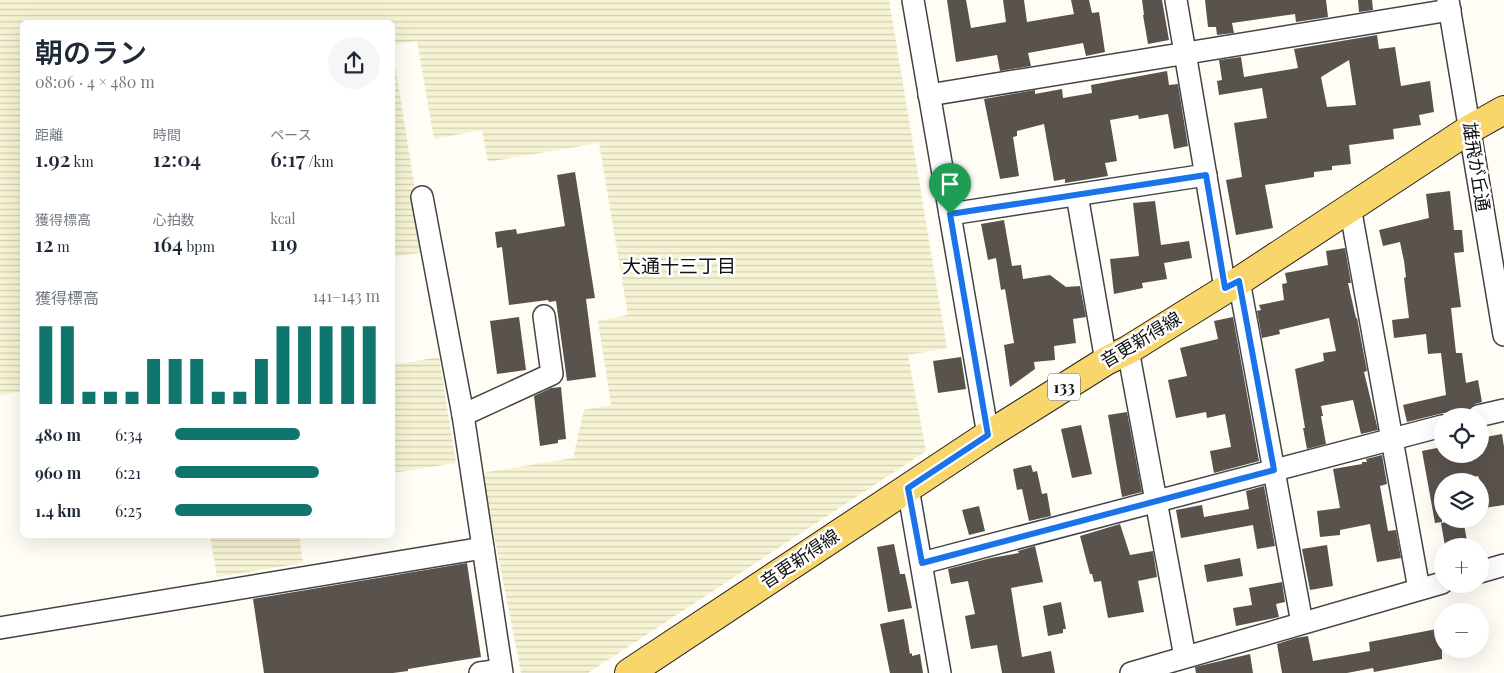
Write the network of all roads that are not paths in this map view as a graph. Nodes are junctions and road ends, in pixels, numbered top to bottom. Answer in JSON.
{"nodes":[{"id":1,"x":912,"y":0,"type":"edge"},
{"id":2,"x":1176,"y":0,"type":"edge"},
{"id":3,"x":1449,"y":5,"type":"edge"},
{"id":4,"x":1185,"y":53,"type":"junction"},
{"id":5,"x":929,"y":96,"type":"junction"},
{"id":6,"x":1504,"y":110,"type":"edge"},
{"id":7,"x":1470,"y":129,"type":"junction"},
{"id":8,"x":1206,"y":175,"type":"junction"},
{"id":9,"x":1077,"y":195,"type":"junction"},
{"id":10,"x":422,"y":197,"type":"dead end"},
{"id":11,"x":1350,"y":207,"type":"junction"},
{"id":12,"x":950,"y":214,"type":"junction"},
{"id":13,"x":1500,"y":283,"type":"edge"},
{"id":14,"x":1232,"y":285,"type":"junction"},
{"id":15,"x":544,"y":316,"type":"dead end"},
{"id":16,"x":1504,"y":335,"type":"edge"},
{"id":17,"x":1117,"y":355,"type":"junction"},
{"id":18,"x":1504,"y":410,"type":"edge"},
{"id":19,"x":1489,"y":413,"type":"edge"},
{"id":20,"x":463,"y":416,"type":"junction"},
{"id":21,"x":1434,"y":428,"type":"edge"},
{"id":22,"x":988,"y":435,"type":"junction"},
{"id":23,"x":1392,"y":439,"type":"junction"},
{"id":24,"x":1274,"y":470,"type":"junction"},
{"id":25,"x":908,"y":488,"type":"junction"},
{"id":26,"x":1156,"y":501,"type":"junction"},
{"id":27,"x":483,"y":548,"type":"junction"},
{"id":28,"x":922,"y":563,"type":"junction"},
{"id":29,"x":1504,"y":565,"type":"edge"},
{"id":30,"x":1489,"y":569,"type":"edge"},
{"id":31,"x":1434,"y":585,"type":"edge"},
{"id":32,"x":1419,"y":589,"type":"junction"},
{"id":33,"x":1302,"y":623,"type":"junction"},
{"id":34,"x":0,"y":628,"type":"edge"},
{"id":35,"x":1185,"y":657,"type":"junction"},
{"id":36,"x":502,"y":671,"type":"edge"},
{"id":37,"x":480,"y":673,"type":"edge"},
{"id":38,"x":628,"y":673,"type":"edge"},
{"id":39,"x":940,"y":673,"type":"edge"},
{"id":40,"x":1131,"y":673,"type":"edge"}],
"edges":[{"from":1,"to":5,"type":"street"},
{"from":2,"to":4,"type":"street"},
{"from":3,"to":4,"type":"street"},
{"from":3,"to":7,"type":"street","name":"雄飛が丘通"},
{"from":4,"to":5,"type":"street"},
{"from":4,"to":8,"type":"street"},
{"from":5,"to":12,"type":"street"},
{"from":6,"to":7,"type":"main road","name":"音更新得線","number":"133"},
{"from":7,"to":11,"type":"main road","name":"音更新得線","number":"133"},
{"from":7,"to":13,"type":"street","name":"雄飛が丘通"},
{"from":8,"to":9,"type":"street"},
{"from":8,"to":14,"type":"street"},
{"from":9,"to":12,"type":"street"},
{"from":9,"to":17,"type":"street"},
{"from":10,"to":20,"type":"street"},
{"from":11,"to":14,"type":"main road","name":"音更新得線","number":"133"},
{"from":11,"to":23,"type":"street"},
{"from":12,"to":22,"type":"street"},
{"from":13,"to":16,"type":"street","name":"雄飛が丘通"},
{"from":14,"to":17,"type":"main road","name":"音更新得線","number":"133"},
{"from":14,"to":24,"type":"street"},
{"from":15,"to":20,"type":"street"},
{"from":17,"to":22,"type":"main road","name":"音更新得線","number":"133"},
{"from":17,"to":26,"type":"street"},
{"from":18,"to":19,"type":"street"},
{"from":20,"to":27,"type":"street"},
{"from":21,"to":23,"type":"street"},
{"from":22,"to":25,"type":"main road","name":"音更新得線","number":"133"},
{"from":23,"to":24,"type":"street"},
{"from":23,"to":32,"type":"street"},
{"from":24,"to":26,"type":"street"},
{"from":24,"to":33,"type":"street"},
{"from":25,"to":28,"type":"street"},
{"from":25,"to":38,"type":"main road","name":"音更新得線","number":"133"},
{"from":26,"to":28,"type":"street"},
{"from":26,"to":35,"type":"street"},
{"from":27,"to":34,"type":"street"},
{"from":27,"to":36,"type":"street"},
{"from":28,"to":39,"type":"street"},
{"from":29,"to":30,"type":"street"},
{"from":31,"to":32,"type":"street"},
{"from":32,"to":33,"type":"street"},
{"from":33,"to":35,"type":"street"},
{"from":35,"to":40,"type":"street"},
{"from":36,"to":37,"type":"street"}]}
